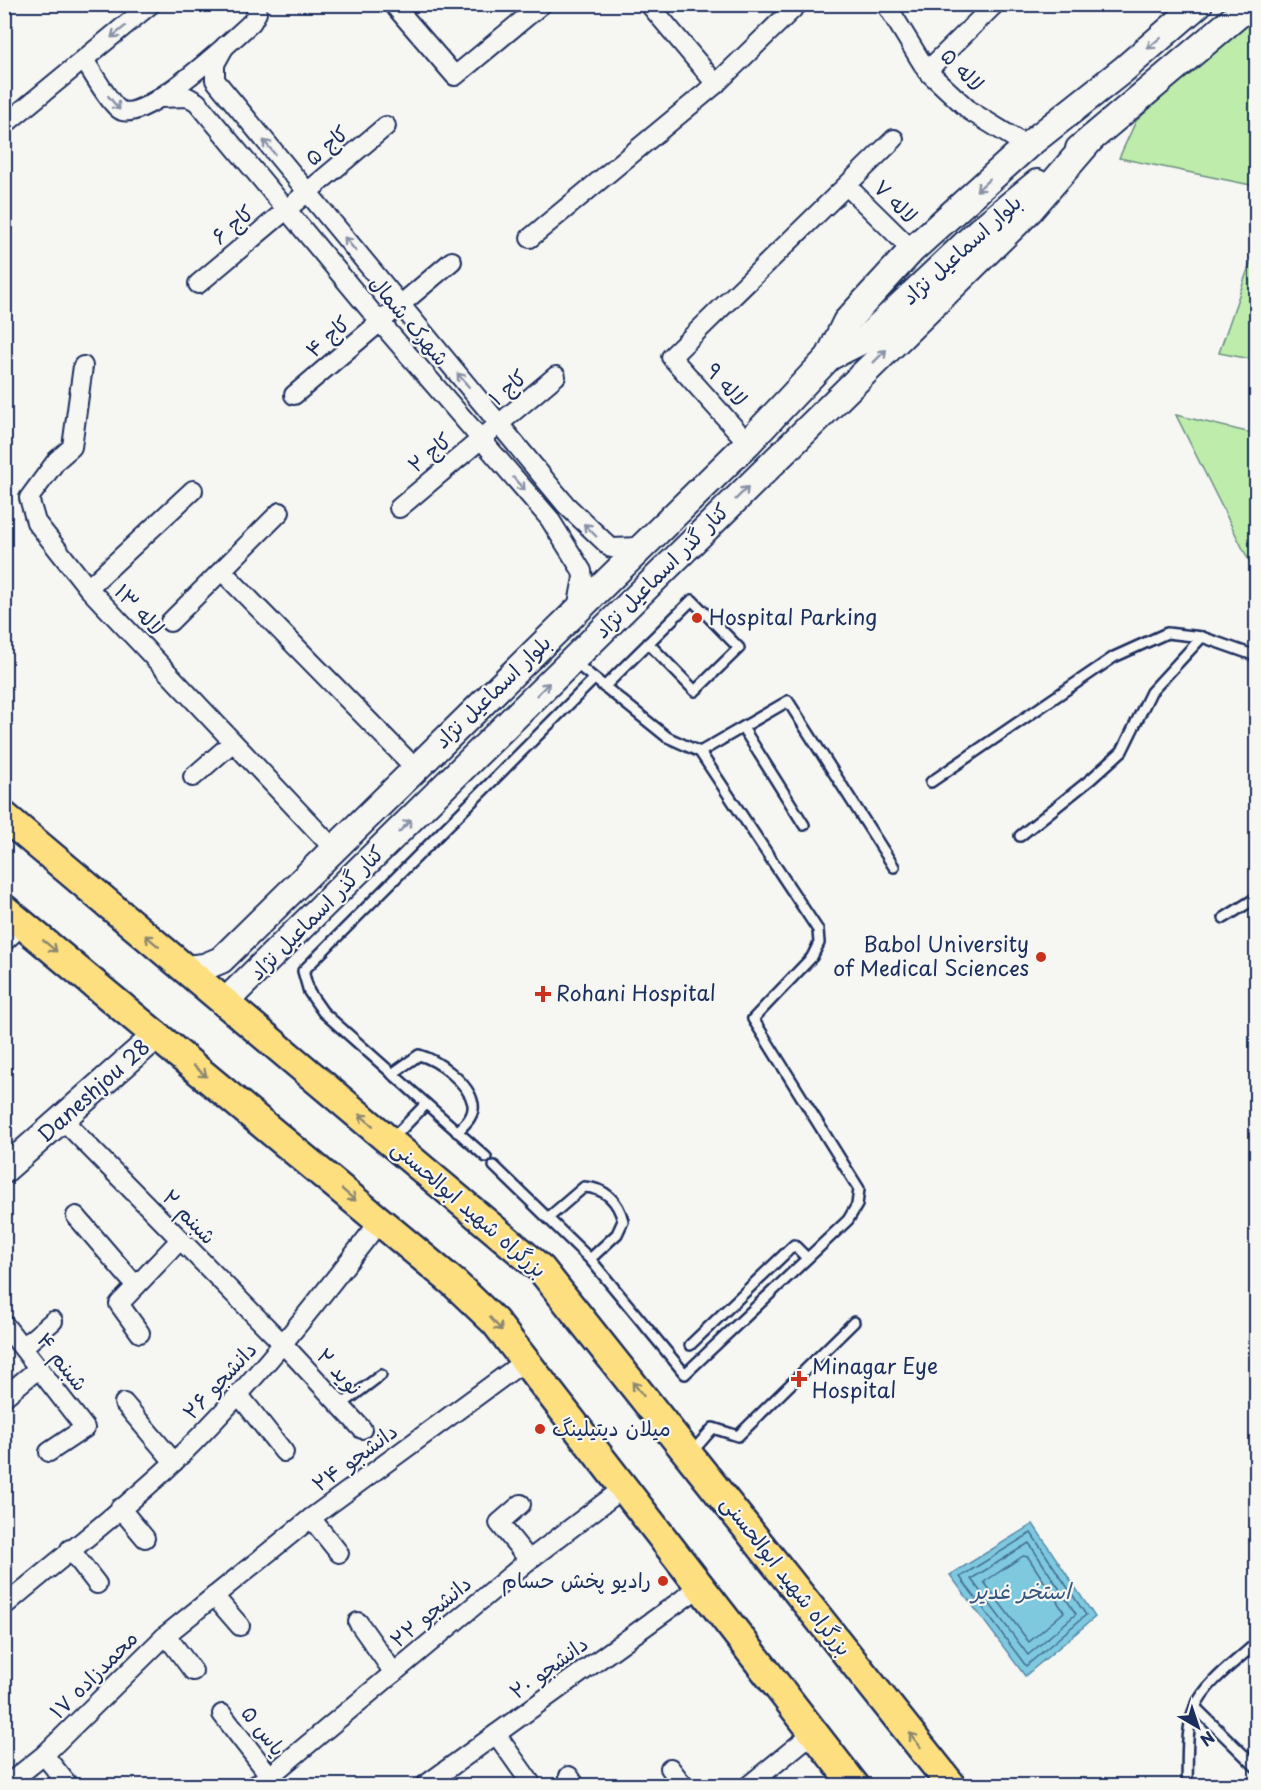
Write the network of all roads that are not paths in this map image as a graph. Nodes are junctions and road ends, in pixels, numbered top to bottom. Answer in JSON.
{"nodes":[{"id":1,"x":152,"y":4,"type":"edge"},
{"id":2,"x":255,"y":4,"type":"edge"},
{"id":3,"x":393,"y":4,"type":"edge"},
{"id":4,"x":542,"y":4,"type":"edge"},
{"id":5,"x":798,"y":4,"type":"edge"},
{"id":6,"x":886,"y":4,"type":"edge"},
{"id":7,"x":995,"y":4,"type":"edge"},
{"id":8,"x":1199,"y":4,"type":"edge"},
{"id":9,"x":1251,"y":4,"type":"edge"},
{"id":10,"x":650,"y":5,"type":"edge"},
{"id":11,"x":225,"y":46,"type":"junction"},
{"id":12,"x":84,"y":60,"type":"junction"},
{"id":13,"x":927,"y":71,"type":"junction"},
{"id":14,"x":716,"y":84,"type":"junction"},
{"id":15,"x":160,"y":98,"type":"junction"},
{"id":16,"x":4,"y":125,"type":"edge"},
{"id":17,"x":386,"y":126,"type":"dead end"},
{"id":18,"x":1092,"y":138,"type":"junction"},
{"id":19,"x":894,"y":139,"type":"dead end"},
{"id":20,"x":1027,"y":146,"type":"junction"},
{"id":21,"x":847,"y":186,"type":"junction"},
{"id":22,"x":297,"y":200,"type":"junction"},
{"id":23,"x":530,"y":238,"type":"dead end"},
{"id":24,"x":912,"y":250,"type":"junction"},
{"id":25,"x":452,"y":261,"type":"dead end"},
{"id":26,"x":198,"y":284,"type":"dead end"},
{"id":27,"x":391,"y":313,"type":"junction"},
{"id":28,"x":829,"y":357,"type":"junction"},
{"id":29,"x":82,"y":366,"type":"dead end"},
{"id":30,"x":556,"y":376,"type":"dead end"},
{"id":31,"x":294,"y":395,"type":"dead end"},
{"id":32,"x":490,"y":433,"type":"junction"},
{"id":33,"x":748,"y":442,"type":"junction"},
{"id":34,"x":193,"y":490,"type":"dead end"},
{"id":35,"x":566,"y":504,"type":"junction"},
{"id":36,"x":399,"y":508,"type":"dead end"},
{"id":37,"x":280,"y":512,"type":"dead end"},
{"id":38,"x":549,"y":518,"type":"junction"},
{"id":39,"x":641,"y":547,"type":"junction"},
{"id":40,"x":222,"y":571,"type":"junction"},
{"id":41,"x":88,"y":588,"type":"junction"},
{"id":42,"x":577,"y":609,"type":"junction"},
{"id":43,"x":170,"y":622,"type":"dead end"},
{"id":44,"x":1202,"y":637,"type":"junction"},
{"id":45,"x":648,"y":643,"type":"junction"},
{"id":46,"x":1257,"y":656,"type":"edge"},
{"id":47,"x":572,"y":661,"type":"junction"},
{"id":48,"x":594,"y":679,"type":"junction"},
{"id":49,"x":604,"y":687,"type":"junction"},
{"id":50,"x":743,"y":728,"type":"junction"},
{"id":51,"x":232,"y":743,"type":"junction"},
{"id":52,"x":700,"y":752,"type":"junction"},
{"id":53,"x":415,"y":768,"type":"junction"},
{"id":54,"x":193,"y":777,"type":"dead end"},
{"id":55,"x":931,"y":782,"type":"dead end"},
{"id":56,"x":4,"y":816,"type":"edge"},
{"id":57,"x":804,"y":825,"type":"dead end"},
{"id":58,"x":1020,"y":836,"type":"dead end"},
{"id":59,"x":335,"y":850,"type":"junction"},
{"id":60,"x":894,"y":867,"type":"dead end"},
{"id":61,"x":1257,"y":897,"type":"edge"},
{"id":62,"x":1224,"y":918,"type":"dead end"},
{"id":63,"x":11,"y":925,"type":"edge"},
{"id":64,"x":221,"y":960,"type":"junction"},
{"id":65,"x":185,"y":969,"type":"junction"},
{"id":66,"x":228,"y":999,"type":"junction"},
{"id":67,"x":157,"y":1035,"type":"junction"},
{"id":68,"x":265,"y":1036,"type":"junction"},
{"id":69,"x":392,"y":1074,"type":"junction"},
{"id":70,"x":426,"y":1104,"type":"junction"},
{"id":71,"x":63,"y":1120,"type":"junction"},
{"id":72,"x":458,"y":1132,"type":"junction"},
{"id":73,"x":390,"y":1141,"type":"junction"},
{"id":74,"x":486,"y":1157,"type":"dead end"},
{"id":75,"x":7,"y":1164,"type":"edge"},
{"id":76,"x":494,"y":1166,"type":"dead end"},
{"id":77,"x":76,"y":1216,"type":"dead end"},
{"id":78,"x":548,"y":1218,"type":"junction"},
{"id":79,"x":380,"y":1221,"type":"junction"},
{"id":80,"x":180,"y":1240,"type":"junction"},
{"id":81,"x":807,"y":1258,"type":"junction"},
{"id":82,"x":590,"y":1259,"type":"junction"},
{"id":83,"x":136,"y":1286,"type":"junction"},
{"id":84,"x":53,"y":1321,"type":"dead end"},
{"id":85,"x":854,"y":1323,"type":"dead end"},
{"id":86,"x":4,"y":1324,"type":"edge"},
{"id":87,"x":140,"y":1333,"type":"dead end"},
{"id":88,"x":284,"y":1345,"type":"junction"},
{"id":89,"x":690,"y":1345,"type":"dead end"},
{"id":90,"x":23,"y":1347,"type":"junction"},
{"id":91,"x":526,"y":1360,"type":"junction"},
{"id":92,"x":39,"y":1368,"type":"junction"},
{"id":93,"x":381,"y":1375,"type":"dead end"},
{"id":94,"x":239,"y":1395,"type":"junction"},
{"id":95,"x":4,"y":1397,"type":"edge"},
{"id":96,"x":124,"y":1402,"type":"dead end"},
{"id":97,"x":340,"y":1406,"type":"junction"},
{"id":98,"x":362,"y":1429,"type":"dead end"},
{"id":99,"x":49,"y":1452,"type":"dead end"},
{"id":100,"x":284,"y":1452,"type":"dead end"},
{"id":101,"x":690,"y":1454,"type":"junction"},
{"id":102,"x":174,"y":1462,"type":"junction"},
{"id":103,"x":625,"y":1487,"type":"junction"},
{"id":104,"x":521,"y":1504,"type":"dead end"},
{"id":105,"x":120,"y":1508,"type":"junction"},
{"id":106,"x":311,"y":1518,"type":"junction"},
{"id":107,"x":145,"y":1538,"type":"dead end"},
{"id":108,"x":70,"y":1550,"type":"junction"},
{"id":109,"x":339,"y":1553,"type":"dead end"},
{"id":110,"x":529,"y":1560,"type":"junction"},
{"id":111,"x":97,"y":1584,"type":"dead end"},
{"id":112,"x":701,"y":1586,"type":"junction"},
{"id":113,"x":214,"y":1596,"type":"junction"},
{"id":114,"x":4,"y":1606,"type":"edge"},
{"id":115,"x":358,"y":1622,"type":"dead end"},
{"id":116,"x":240,"y":1626,"type":"dead end"},
{"id":117,"x":166,"y":1635,"type":"junction"},
{"id":118,"x":1257,"y":1643,"type":"edge"},
{"id":119,"x":193,"y":1671,"type":"dead end"},
{"id":120,"x":394,"y":1673,"type":"junction"},
{"id":121,"x":1195,"y":1707,"type":"junction"},
{"id":122,"x":222,"y":1714,"type":"dead end"},
{"id":123,"x":814,"y":1732,"type":"junction"},
{"id":124,"x":496,"y":1734,"type":"junction"},
{"id":125,"x":44,"y":1755,"type":"junction"},
{"id":126,"x":1257,"y":1767,"type":"edge"},
{"id":127,"x":670,"y":1768,"type":"dead end"},
{"id":128,"x":270,"y":1776,"type":"junction"},
{"id":129,"x":530,"y":1782,"type":"dead end"},
{"id":130,"x":5,"y":1785,"type":"edge"},
{"id":131,"x":69,"y":1785,"type":"edge"},
{"id":132,"x":254,"y":1785,"type":"edge"},
{"id":133,"x":424,"y":1785,"type":"edge"},
{"id":134,"x":684,"y":1785,"type":"edge"},
{"id":135,"x":748,"y":1785,"type":"edge"},
{"id":136,"x":855,"y":1785,"type":"edge"},
{"id":137,"x":952,"y":1785,"type":"edge"},
{"id":138,"x":1187,"y":1785,"type":"edge"}],
"edges":[{"from":1,"to":12,"type":"street","one_way":true},
{"from":2,"to":11,"type":"street"},
{"from":3,"to":4,"type":"street"},
{"from":5,"to":14,"type":"street"},
{"from":6,"to":13,"type":"street","name":"لاله ۵"},
{"from":7,"to":13,"type":"street"},
{"from":8,"to":20,"type":"main road","name":"بلوار اسماعیل نژاد","one_way":true},
{"from":9,"to":18,"type":"main road"},
{"from":10,"to":14,"type":"street"},
{"from":11,"to":15,"type":"street"},
{"from":22,"to":11,"type":"street","name":"شهرک شمال","one_way":true},
{"from":12,"to":15,"type":"street","one_way":true},
{"from":12,"to":16,"type":"street"},
{"from":13,"to":20,"type":"street","name":"لاله ۵"},
{"from":14,"to":23,"type":"street"},
{"from":15,"to":22,"type":"street","name":"شهرک شمال"},
{"from":17,"to":22,"type":"street","name":"کاج ۵"},
{"from":18,"to":28,"type":"main road","name":"بلوار اسماعیل نژاد"},
{"from":47,"to":18,"type":"main road","name":"کنار گذر اسماعیل نژاد","one_way":true},
{"from":19,"to":21,"type":"street"},
{"from":20,"to":24,"type":"main road","name":"بلوار اسماعیل نژاد","one_way":true},
{"from":21,"to":24,"type":"street","name":"لاله ۷"},
{"from":21,"to":33,"type":"street","name":"لاله ۹"},
{"from":22,"to":26,"type":"street","name":"کاج ۶"},
{"from":22,"to":27,"type":"street","name":"شهرک شمال"},
{"from":27,"to":22,"type":"street","name":"شهرک شمال","one_way":true},
{"from":24,"to":28,"type":"main road","name":"بلوار اسماعیل نژاد"},
{"from":25,"to":27,"type":"street","name":"کاج ۴"},
{"from":27,"to":31,"type":"street","name":"کاج ۴"},
{"from":27,"to":32,"type":"street","name":"شهرک شمال"},
{"from":32,"to":27,"type":"street","name":"شهرک شمال","one_way":true},
{"from":28,"to":33,"type":"main road","name":"بلوار اسماعیل نژاد"},
{"from":29,"to":41,"type":"street","name":"لاله ۱۳"},
{"from":30,"to":32,"type":"street","name":"کاج ۱"},
{"from":32,"to":35,"type":"street","name":"شهرک شمال"},
{"from":32,"to":36,"type":"street","name":"کاج ۲"},
{"from":32,"to":38,"type":"street","name":"شهرک شمال","one_way":true},
{"from":33,"to":39,"type":"main road","name":"بلوار اسماعیل نژاد"},
{"from":34,"to":41,"type":"street"},
{"from":35,"to":38,"type":"street"},
{"from":39,"to":35,"type":"street","name":"شهرک شمال","one_way":true},
{"from":37,"to":40,"type":"street"},
{"from":38,"to":42,"type":"street","name":"شهرک شمال"},
{"from":39,"to":42,"type":"main road","name":"بلوار اسماعیل نژاد"},
{"from":40,"to":43,"type":"street"},
{"from":40,"to":53,"type":"street"},
{"from":41,"to":51,"type":"street","name":"لاله ۱۳"},
{"from":42,"to":53,"type":"main road","name":"بلوار اسماعیل نژاد"},
{"from":44,"to":46,"type":"lane"},
{"from":44,"to":55,"type":"lane"},
{"from":44,"to":58,"type":"lane"},
{"from":45,"to":45,"type":"lane"},
{"from":45,"to":49,"type":"lane"},
{"from":47,"to":48,"type":"lane"},
{"from":66,"to":47,"type":"main road","name":"کنار گذر اسماعیل نژاد","one_way":true},
{"from":48,"to":49,"type":"lane"},
{"from":48,"to":69,"type":"lane"},
{"from":49,"to":52,"type":"lane"},
{"from":50,"to":52,"type":"lane"},
{"from":50,"to":57,"type":"lane"},
{"from":50,"to":60,"type":"lane"},
{"from":51,"to":54,"type":"street"},
{"from":51,"to":59,"type":"street","name":"لاله ۱۳"},
{"from":52,"to":81,"type":"lane"},
{"from":53,"to":59,"type":"main road","name":"بلوار اسماعیل نژاد"},
{"from":65,"to":56,"type":"main road","name":"بزرگراه شهید ابوالحسنی","one_way":true},
{"from":59,"to":64,"type":"main road","name":"بلوار اسماعیل نژاد"},
{"from":61,"to":62,"type":"lane"},
{"from":63,"to":67,"type":"main road","one_way":true},
{"from":64,"to":65,"type":"main road"},
{"from":64,"to":66,"type":"main road"},
{"from":65,"to":68,"type":"main road","name":"بزرگراه شهید ابوالحسنی"},
{"from":66,"to":68,"type":"main road"},
{"from":67,"to":71,"type":"main road","name":"Daneshjou 28"},
{"from":67,"to":79,"type":"main road","one_way":true},
{"from":73,"to":68,"type":"main road","name":"بزرگراه شهید ابوالحسنی","one_way":true},
{"from":69,"to":70,"type":"lane"},
{"from":69,"to":72,"type":"lane"},
{"from":70,"to":72,"type":"lane"},
{"from":70,"to":73,"type":"lane"},
{"from":71,"to":75,"type":"main road","name":"Daneshjou 28"},
{"from":71,"to":80,"type":"street","name":"شبنم ۲"},
{"from":72,"to":74,"type":"lane"},
{"from":101,"to":73,"type":"main road","name":"بزرگراه شهید ابوالحسنی","one_way":true},
{"from":76,"to":78,"type":"lane"},
{"from":77,"to":83,"type":"street"},
{"from":78,"to":82,"type":"lane"},
{"from":78,"to":82,"type":"lane"},
{"from":79,"to":88,"type":"street","name":"دانشجو ۲۶"},
{"from":79,"to":91,"type":"main road","one_way":true},
{"from":80,"to":83,"type":"street"},
{"from":80,"to":88,"type":"street","name":"شبنم ۲"},
{"from":81,"to":82,"type":"lane"},
{"from":81,"to":89,"type":"lane"},
{"from":83,"to":87,"type":"street"},
{"from":84,"to":90,"type":"street"},
{"from":85,"to":101,"type":"lane"},
{"from":86,"to":90,"type":"street","name":"شبنم ۴"},
{"from":88,"to":94,"type":"street","name":"دانشجو ۲۶"},
{"from":88,"to":97,"type":"street","name":"نوید ۲"},
{"from":90,"to":92,"type":"street","name":"شبنم ۴"},
{"from":91,"to":103,"type":"main road"},
{"from":91,"to":106,"type":"street","name":"دانشجو ۲۴"},
{"from":92,"to":95,"type":"street"},
{"from":92,"to":99,"type":"street","name":"شبنم ۴"},
{"from":93,"to":97,"type":"lane"},
{"from":94,"to":100,"type":"street"},
{"from":94,"to":102,"type":"street","name":"دانشجو ۲۶"},
{"from":96,"to":102,"type":"street"},
{"from":97,"to":98,"type":"street","name":"نوید ۲"},
{"from":137,"to":101,"type":"main road","name":"بزرگراه شهید ابوالحسنی","one_way":true},
{"from":102,"to":105,"type":"street","name":"دانشجو ۲۶"},
{"from":103,"to":110,"type":"street","name":"دانشجو ۲۲"},
{"from":103,"to":112,"type":"main road"},
{"from":104,"to":110,"type":"street"},
{"from":105,"to":107,"type":"street"},
{"from":105,"to":108,"type":"street","name":"دانشجو ۲۶"},
{"from":106,"to":109,"type":"street"},
{"from":106,"to":113,"type":"street","name":"دانشجو ۲۴"},
{"from":108,"to":111,"type":"street"},
{"from":108,"to":114,"type":"street","name":"دانشجو ۲۶"},
{"from":110,"to":120,"type":"street","name":"دانشجو ۲۲"},
{"from":112,"to":123,"type":"main road"},
{"from":112,"to":124,"type":"street","name":"دانشجو ۲۰"},
{"from":113,"to":116,"type":"street"},
{"from":113,"to":117,"type":"street","name":"محمدزاده ۱۷"},
{"from":115,"to":120,"type":"street"},
{"from":117,"to":119,"type":"street"},
{"from":117,"to":125,"type":"street","name":"محمدزاده ۱۷"},
{"from":118,"to":121,"type":"lane"},
{"from":120,"to":128,"type":"street","name":"دانشجو ۲۲"},
{"from":121,"to":126,"type":"lane"},
{"from":121,"to":138,"type":"lane"},
{"from":122,"to":128,"type":"street","name":"یاس ۵"},
{"from":123,"to":135,"type":"street"},
{"from":123,"to":136,"type":"main road"},
{"from":124,"to":129,"type":"street"},
{"from":124,"to":133,"type":"street","name":"دانشجو ۲۰"},
{"from":125,"to":130,"type":"street","name":"محمدزاده ۱۷"},
{"from":125,"to":131,"type":"street"},
{"from":127,"to":134,"type":"street"},
{"from":128,"to":132,"type":"street","name":"دانشجو ۲۲"}]}
